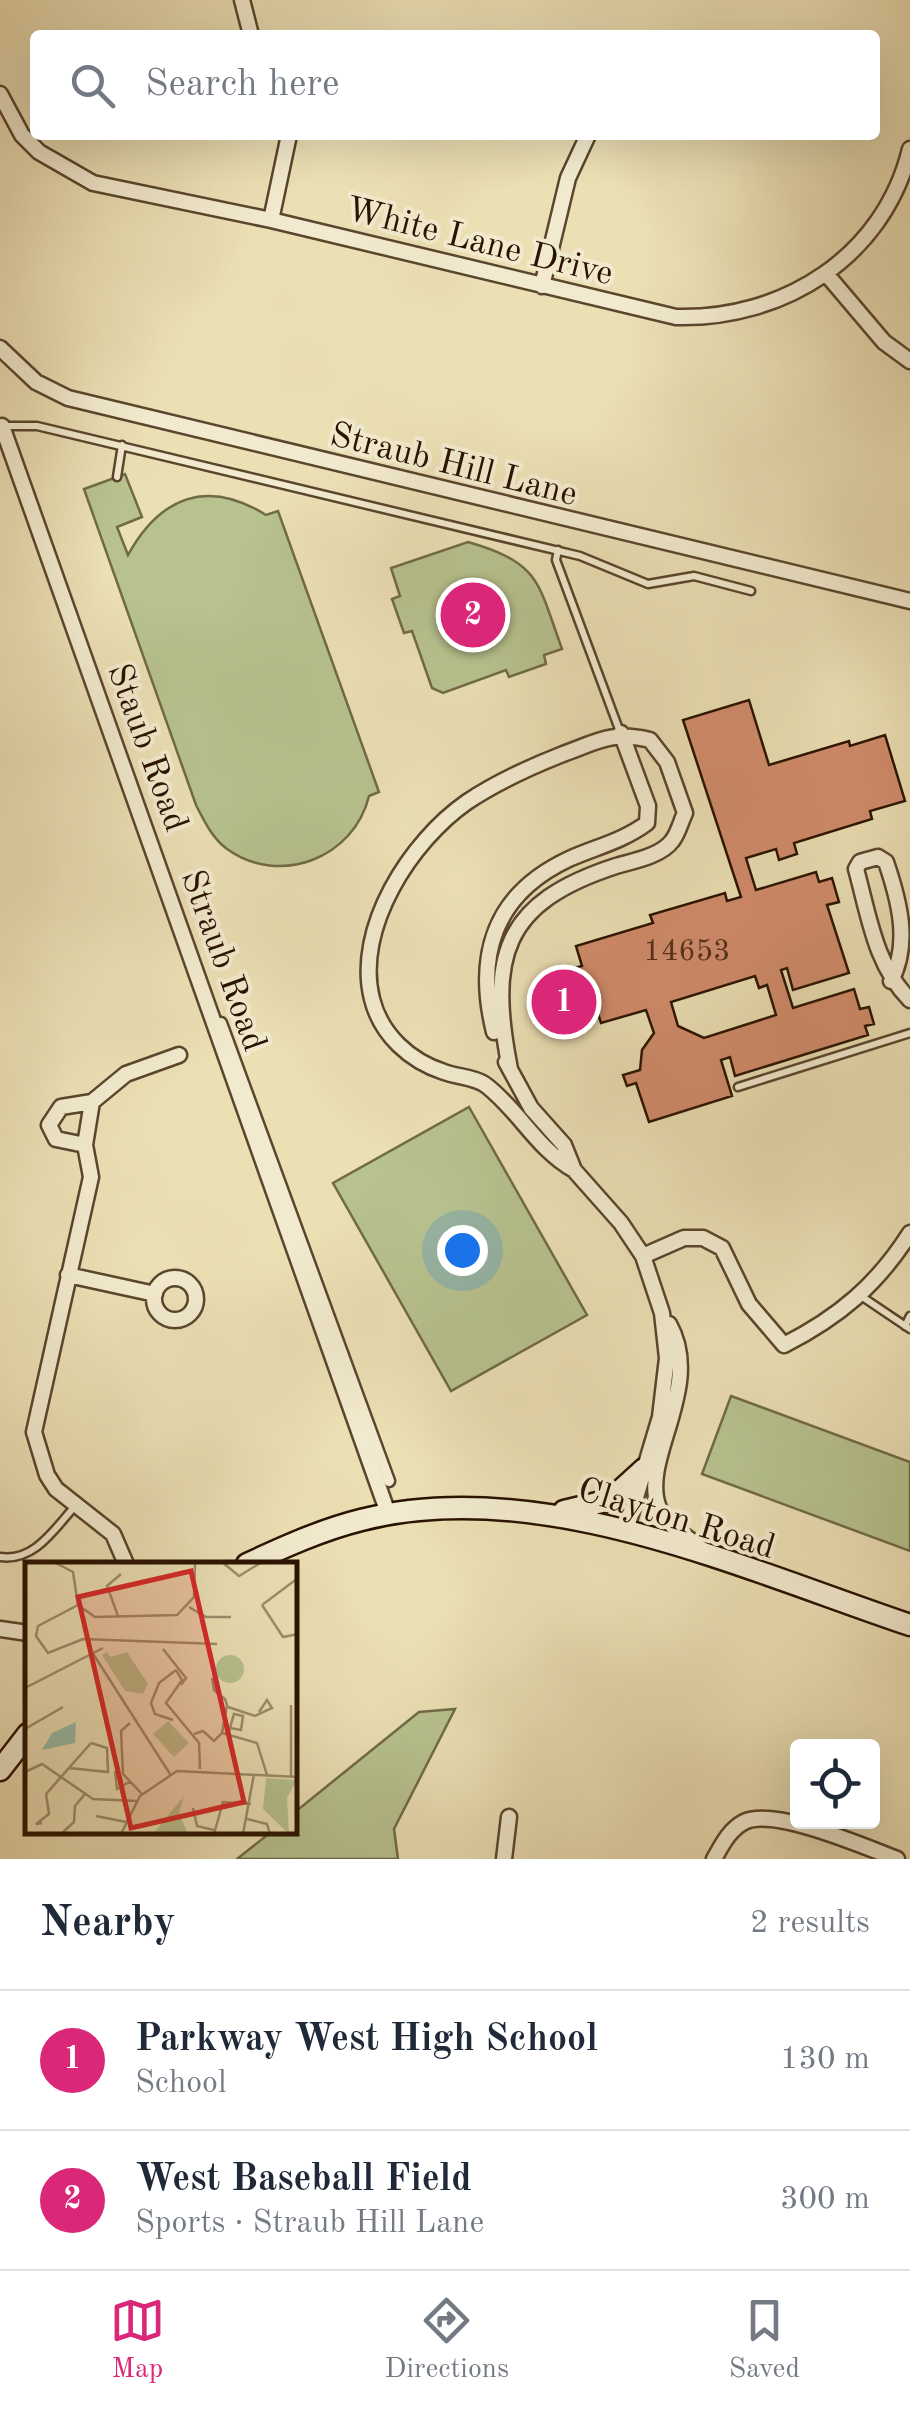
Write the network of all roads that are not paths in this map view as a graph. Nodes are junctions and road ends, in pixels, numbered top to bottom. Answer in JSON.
{"nodes":[{"id":1,"x":242,"y":0,"type":"edge"},
{"id":2,"x":251,"y":30,"type":"edge"},
{"id":3,"x":0,"y":94,"type":"edge"},
{"id":4,"x":288,"y":140,"type":"edge"},
{"id":5,"x":586,"y":140,"type":"edge"},
{"id":6,"x":910,"y":149,"type":"edge"},
{"id":7,"x":271,"y":220,"type":"junction"},
{"id":8,"x":828,"y":276,"type":"junction"},
{"id":9,"x":542,"y":286,"type":"junction"},
{"id":10,"x":0,"y":348,"type":"edge"},
{"id":11,"x":910,"y":361,"type":"edge"},
{"id":12,"x":1,"y":426,"type":"edge"},
{"id":13,"x":122,"y":445,"type":"junction"},
{"id":14,"x":117,"y":477,"type":"dead end"},
{"id":15,"x":558,"y":550,"type":"junction"},
{"id":16,"x":751,"y":590,"type":"dead end"},
{"id":17,"x":910,"y":600,"type":"edge"},
{"id":18,"x":621,"y":733,"type":"junction"},
{"id":19,"x":891,"y":981,"type":"junction"},
{"id":20,"x":910,"y":1000,"type":"edge"},
{"id":21,"x":910,"y":1034,"type":"edge"},
{"id":22,"x":178,"y":1055,"type":"dead end"},
{"id":23,"x":510,"y":1069,"type":"junction"},
{"id":24,"x":738,"y":1087,"type":"dead end"},
{"id":25,"x":92,"y":1102,"type":"junction"},
{"id":26,"x":86,"y":1145,"type":"junction"},
{"id":27,"x":574,"y":1170,"type":"junction"},
{"id":28,"x":910,"y":1232,"type":"edge"},
{"id":29,"x":642,"y":1256,"type":"junction"},
{"id":30,"x":68,"y":1275,"type":"junction"},
{"id":31,"x":155,"y":1294,"type":"dead end"},
{"id":32,"x":861,"y":1296,"type":"junction"},
{"id":33,"x":662,"y":1313,"type":"junction"},
{"id":34,"x":910,"y":1316,"type":"edge"},
{"id":35,"x":908,"y":1327,"type":"edge"},
{"id":36,"x":644,"y":1469,"type":"junction"},
{"id":37,"x":389,"y":1481,"type":"dead end"},
{"id":38,"x":77,"y":1504,"type":"junction"},
{"id":39,"x":550,"y":1513,"type":"junction"},
{"id":40,"x":389,"y":1516,"type":"junction"},
{"id":41,"x":626,"y":1532,"type":"junction"},
{"id":42,"x":0,"y":1556,"type":"edge"},
{"id":43,"x":716,"y":1561,"type":"junction"},
{"id":44,"x":125,"y":1562,"type":"edge"},
{"id":45,"x":251,"y":1562,"type":"edge"},
{"id":46,"x":910,"y":1625,"type":"edge"},
{"id":47,"x":0,"y":1629,"type":"edge"},
{"id":48,"x":25,"y":1633,"type":"edge"},
{"id":49,"x":25,"y":1738,"type":"edge"},
{"id":50,"x":0,"y":1770,"type":"edge"},
{"id":51,"x":510,"y":1817,"type":"dead end"},
{"id":52,"x":504,"y":1859,"type":"edge"},
{"id":53,"x":714,"y":1859,"type":"edge"},
{"id":54,"x":897,"y":1859,"type":"edge"}],
"edges":[{"from":1,"to":2,"type":"street"},
{"from":3,"to":7,"type":"street","name":"White Lane Drive"},
{"from":4,"to":7,"type":"street"},
{"from":5,"to":9,"type":"street"},
{"from":6,"to":8,"type":"street","name":"White Lane Drive"},
{"from":7,"to":9,"type":"street","name":"White Lane Drive"},
{"from":8,"to":9,"type":"street","name":"White Lane Drive"},
{"from":8,"to":11,"type":"street"},
{"from":10,"to":17,"type":"street","name":"Straub Hill Lane"},
{"from":12,"to":13,"type":"lane"},
{"from":12,"to":37,"type":"street","name":"Staub Road"},
{"from":12,"to":40,"type":"street","name":"Straub Road"},
{"from":13,"to":14,"type":"lane"},
{"from":13,"to":15,"type":"lane"},
{"from":15,"to":16,"type":"lane"},
{"from":15,"to":18,"type":"lane"},
{"from":18,"to":23,"type":"street"},
{"from":18,"to":23,"type":"street"},
{"from":18,"to":27,"type":"street"},
{"from":19,"to":19,"type":"street"},
{"from":19,"to":20,"type":"street"},
{"from":21,"to":24,"type":"lane"},
{"from":22,"to":25,"type":"street"},
{"from":23,"to":27,"type":"street"},
{"from":25,"to":26,"type":"street"},
{"from":25,"to":26,"type":"street"},
{"from":26,"to":30,"type":"street"},
{"from":27,"to":29,"type":"street"},
{"from":28,"to":32,"type":"street"},
{"from":29,"to":32,"type":"street"},
{"from":29,"to":33,"type":"street"},
{"from":30,"to":31,"type":"street"},
{"from":30,"to":38,"type":"street"},
{"from":32,"to":35,"type":"lane"},
{"from":33,"to":36,"type":"street"},
{"from":33,"to":43,"type":"street"},
{"from":34,"to":35,"type":"lane"},
{"from":36,"to":39,"type":"main road"},
{"from":36,"to":41,"type":"street"},
{"from":38,"to":42,"type":"lane"},
{"from":38,"to":44,"type":"street"},
{"from":39,"to":40,"type":"main road","name":"Clayton Road"},
{"from":39,"to":41,"type":"main road","name":"Clayton Road"},
{"from":40,"to":45,"type":"main road","name":"Clayton Road"},
{"from":41,"to":43,"type":"main road","name":"Clayton Road"},
{"from":43,"to":46,"type":"main road","name":"Clayton Road"},
{"from":47,"to":48,"type":"street"},
{"from":49,"to":50,"type":"main road"},
{"from":51,"to":52,"type":"street"},
{"from":53,"to":54,"type":"street"}]}
